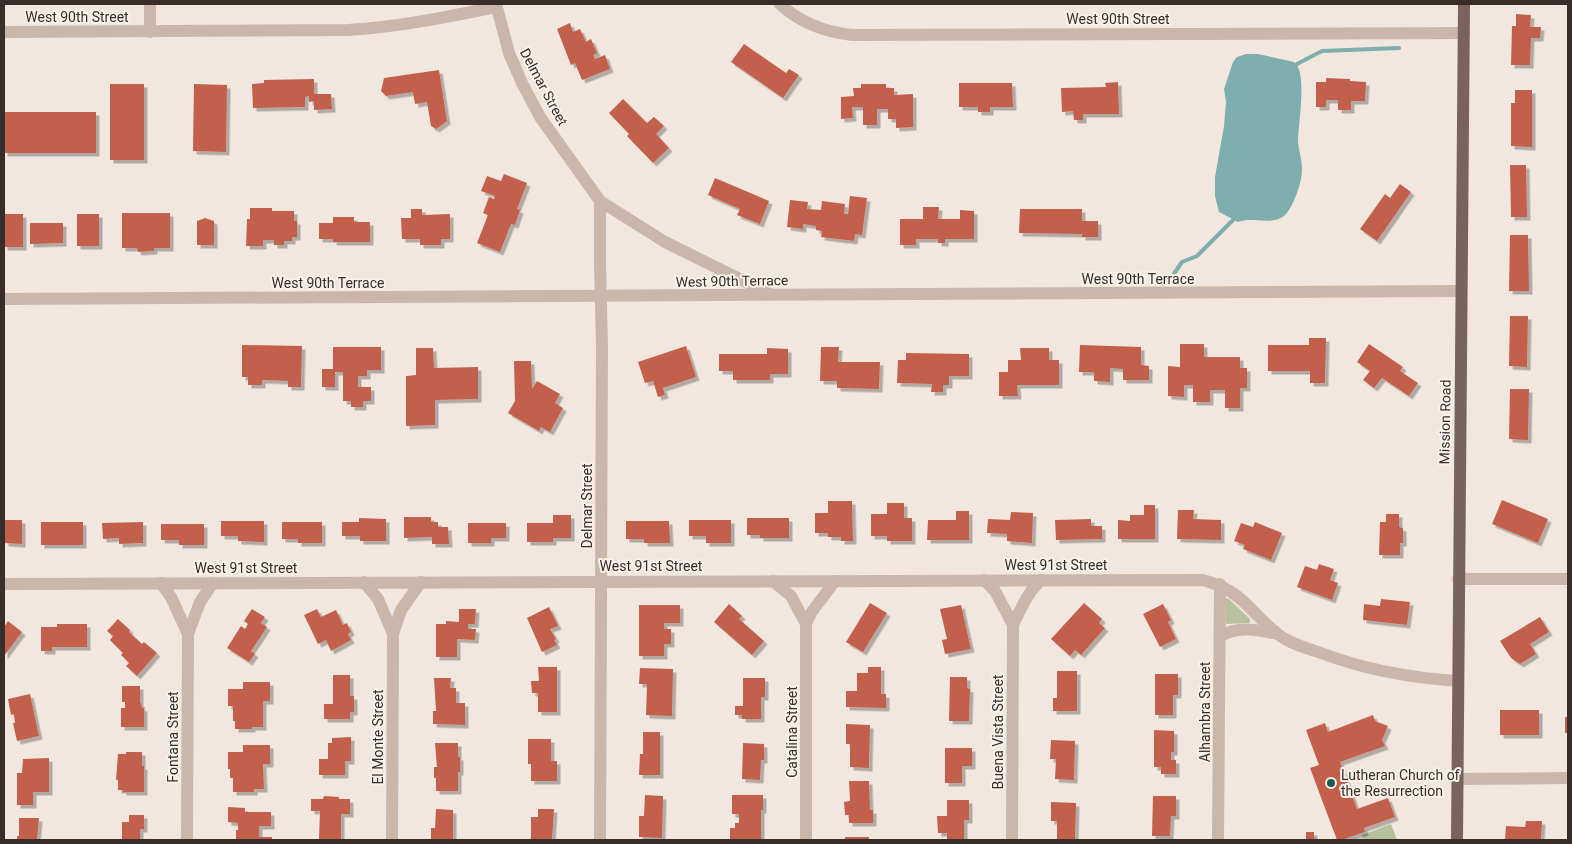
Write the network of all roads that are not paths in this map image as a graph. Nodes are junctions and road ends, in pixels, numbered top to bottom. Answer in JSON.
{"nodes":[{"id":1,"x":150,"y":4,"type":"edge"},
{"id":2,"x":780,"y":4,"type":"edge"},
{"id":3,"x":1464,"y":4,"type":"edge"},
{"id":4,"x":496,"y":6,"type":"edge"},
{"id":5,"x":4,"y":32,"type":"edge"},
{"id":6,"x":150,"y":32,"type":"junction"},
{"id":7,"x":1464,"y":33,"type":"junction"},
{"id":8,"x":600,"y":201,"type":"junction"},
{"id":9,"x":1461,"y":291,"type":"junction"},
{"id":10,"x":772,"y":295,"type":"junction"},
{"id":11,"x":601,"y":297,"type":"junction"},
{"id":12,"x":4,"y":299,"type":"edge"},
{"id":13,"x":1458,"y":579,"type":"junction"},
{"id":14,"x":1568,"y":579,"type":"edge"},
{"id":15,"x":984,"y":580,"type":"junction"},
{"id":16,"x":1041,"y":580,"type":"junction"},
{"id":17,"x":773,"y":581,"type":"junction"},
{"id":18,"x":835,"y":581,"type":"junction"},
{"id":19,"x":364,"y":582,"type":"junction"},
{"id":20,"x":421,"y":582,"type":"junction"},
{"id":21,"x":601,"y":582,"type":"junction"},
{"id":22,"x":161,"y":583,"type":"junction"},
{"id":23,"x":213,"y":583,"type":"junction"},
{"id":24,"x":4,"y":584,"type":"edge"},
{"id":25,"x":1220,"y":584,"type":"junction"},
{"id":26,"x":806,"y":624,"type":"junction"},
{"id":27,"x":1013,"y":625,"type":"junction"},
{"id":28,"x":188,"y":634,"type":"junction"},
{"id":29,"x":393,"y":634,"type":"junction"},
{"id":30,"x":1279,"y":635,"type":"junction"},
{"id":31,"x":1220,"y":637,"type":"junction"},
{"id":32,"x":1458,"y":681,"type":"junction"},
{"id":33,"x":1568,"y":778,"type":"edge"},
{"id":34,"x":1457,"y":779,"type":"junction"},
{"id":35,"x":187,"y":840,"type":"edge"},
{"id":36,"x":392,"y":840,"type":"edge"},
{"id":37,"x":600,"y":840,"type":"edge"},
{"id":38,"x":806,"y":840,"type":"edge"},
{"id":39,"x":1012,"y":840,"type":"edge"},
{"id":40,"x":1218,"y":840,"type":"edge"},
{"id":41,"x":1457,"y":840,"type":"edge"}],
"edges":[{"from":1,"to":6,"type":"street"},
{"from":2,"to":7,"type":"street","name":"West 90th Street"},
{"from":3,"to":7,"type":"main road","name":"Mission Road"},
{"from":4,"to":6,"type":"street","name":"West 90th Street"},
{"from":4,"to":8,"type":"street","name":"Delmar Street"},
{"from":5,"to":6,"type":"street","name":"West 90th Street"},
{"from":7,"to":9,"type":"main road","name":"Mission Road"},
{"from":8,"to":10,"type":"street","name":"Delmar Street"},
{"from":8,"to":11,"type":"street","name":"Delmar Street"},
{"from":9,"to":10,"type":"street","name":"West 90th Terrace"},
{"from":9,"to":13,"type":"main road","name":"Mission Road"},
{"from":10,"to":11,"type":"street","name":"West 90th Terrace"},
{"from":11,"to":12,"type":"street","name":"West 90th Terrace"},
{"from":11,"to":21,"type":"street","name":"Delmar Street"},
{"from":13,"to":14,"type":"street"},
{"from":13,"to":32,"type":"main road","name":"Mission Road"},
{"from":15,"to":16,"type":"street","name":"West 91st Street"},
{"from":15,"to":18,"type":"street","name":"West 91st Street"},
{"from":15,"to":27,"type":"street","name":"Buena Vista Street"},
{"from":16,"to":25,"type":"street","name":"West 91st Street"},
{"from":16,"to":27,"type":"street","name":"Buena Vista Street"},
{"from":17,"to":18,"type":"street","name":"West 91st Street"},
{"from":17,"to":21,"type":"street","name":"West 91st Street"},
{"from":17,"to":26,"type":"street","name":"Catalina Street"},
{"from":18,"to":26,"type":"street"},
{"from":19,"to":20,"type":"street","name":"West 91st Street"},
{"from":19,"to":23,"type":"street","name":"West 91st Street"},
{"from":19,"to":29,"type":"street","name":"El Monte Street"},
{"from":20,"to":21,"type":"street","name":"West 91st Street"},
{"from":20,"to":29,"type":"street","name":"El Monte Street"},
{"from":21,"to":37,"type":"street","name":"Delmar Street"},
{"from":22,"to":23,"type":"street","name":"West 91st Street"},
{"from":22,"to":24,"type":"street","name":"West 91st Street"},
{"from":22,"to":28,"type":"street","name":"Fontana Street"},
{"from":23,"to":28,"type":"street","name":"Fontana Street"},
{"from":25,"to":30,"type":"street","name":"West 91st Street"},
{"from":25,"to":31,"type":"street","name":"Alhambra Street"},
{"from":26,"to":38,"type":"street","name":"Catalina Street"},
{"from":27,"to":39,"type":"street","name":"Buena Vista Street"},
{"from":28,"to":35,"type":"street","name":"Fontana Street"},
{"from":29,"to":36,"type":"street","name":"El Monte Street"},
{"from":30,"to":31,"type":"street","name":"West 91st Street"},
{"from":30,"to":32,"type":"street","name":"West 91st Street"},
{"from":31,"to":40,"type":"street","name":"Alhambra Street"},
{"from":32,"to":34,"type":"main road","name":"Mission Road"},
{"from":33,"to":34,"type":"street"},
{"from":34,"to":41,"type":"main road","name":"Mission Road"}]}
